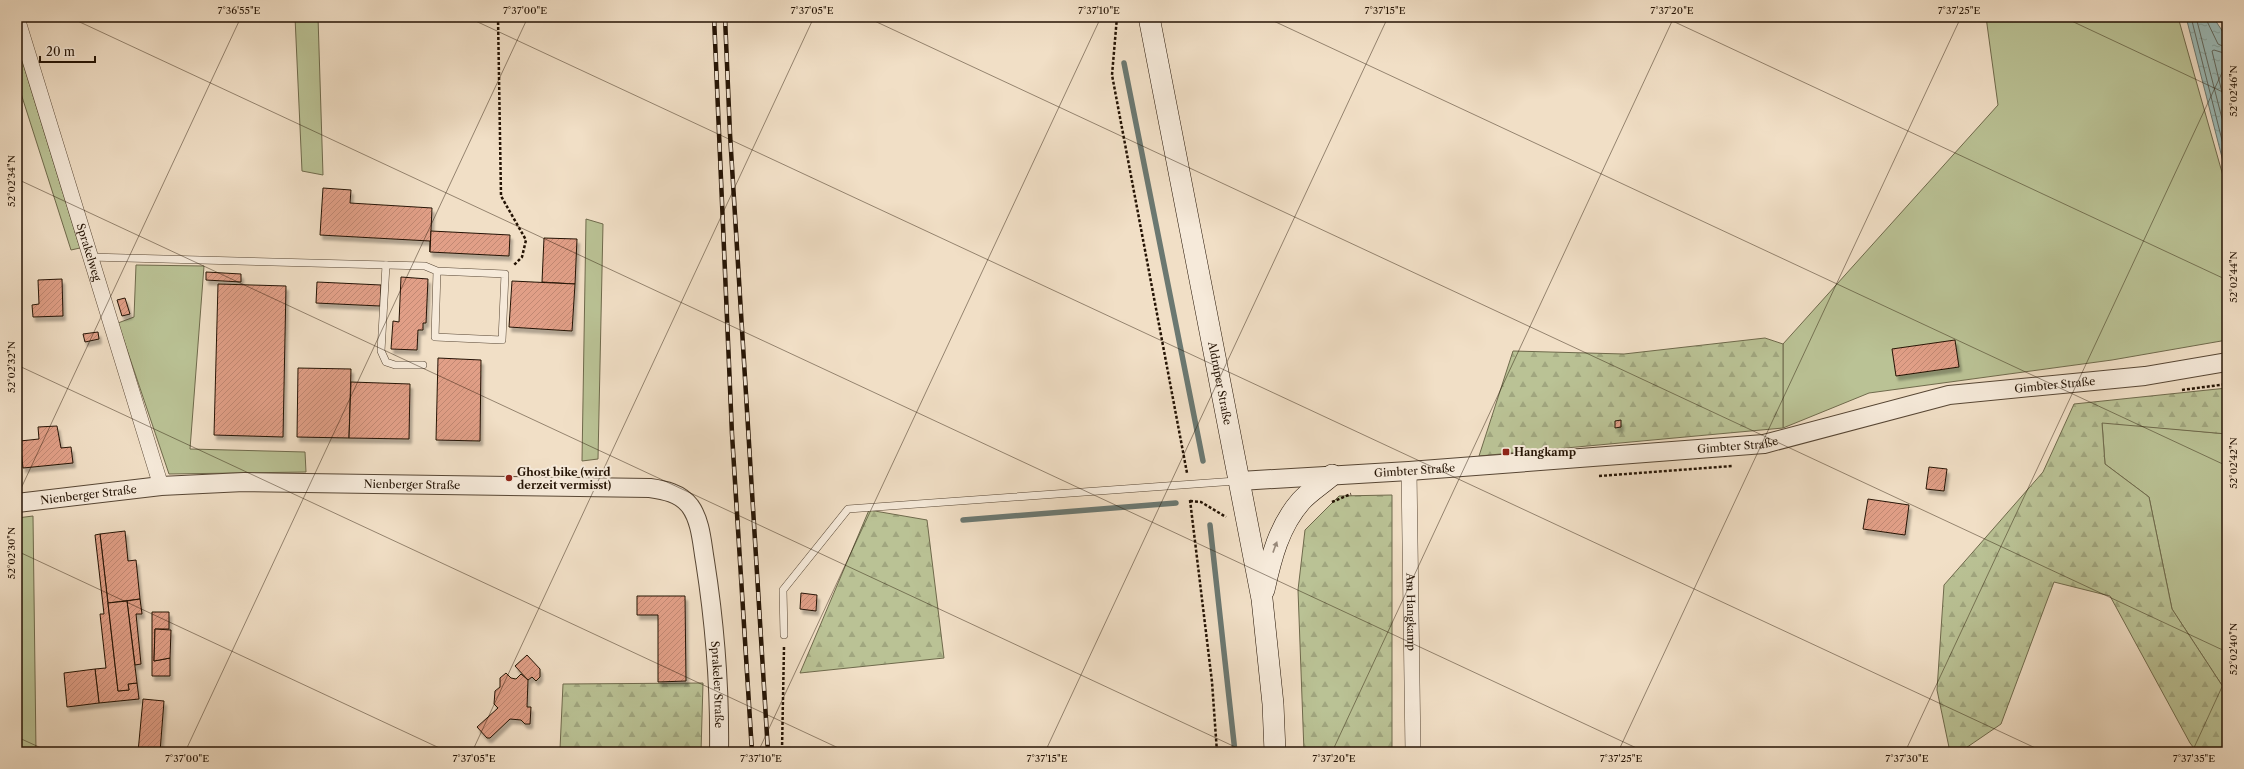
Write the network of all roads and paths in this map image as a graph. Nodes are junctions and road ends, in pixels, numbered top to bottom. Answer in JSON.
{"nodes":[{"id":1,"x":498,"y":17,"type":"edge"},
{"id":2,"x":1117,"y":17,"type":"edge"},
{"id":3,"x":1149,"y":17,"type":"edge"},
{"id":4,"x":17,"y":18,"type":"edge"},
{"id":5,"x":90,"y":257,"type":"junction"},
{"id":6,"x":386,"y":265,"type":"junction"},
{"id":7,"x":437,"y":271,"type":"junction"},
{"id":8,"x":505,"y":274,"type":"junction"},
{"id":9,"x":2227,"y":362,"type":"edge"},
{"id":10,"x":423,"y":365,"type":"dead end"},
{"id":11,"x":1409,"y":471,"type":"junction"},
{"id":12,"x":1332,"y":475,"type":"junction"},
{"id":13,"x":1240,"y":481,"type":"junction"},
{"id":14,"x":1189,"y":485,"type":"junction"},
{"id":15,"x":161,"y":486,"type":"junction"},
{"id":16,"x":17,"y":503,"type":"edge"},
{"id":17,"x":1262,"y":599,"type":"junction"},
{"id":18,"x":714,"y":616,"type":"joint"},
{"id":19,"x":784,"y":635,"type":"joint"},
{"id":20,"x":782,"y":750,"type":"dead end"},
{"id":21,"x":719,"y":752,"type":"edge"},
{"id":22,"x":1217,"y":752,"type":"edge"},
{"id":23,"x":1275,"y":752,"type":"edge"},
{"id":24,"x":1413,"y":752,"type":"edge"}],
"edges":[{"from":1,"to":8,"type":"path"},
{"from":2,"to":14,"type":"path"},
{"from":3,"to":13,"type":"main road","name":"Aldruper Straße"},
{"from":4,"to":5,"type":"street","name":"Sprakelweg"},
{"from":5,"to":6,"type":"lane"},
{"from":5,"to":15,"type":"street","name":"Sprakelweg"},
{"from":6,"to":7,"type":"lane"},
{"from":6,"to":10,"type":"lane"},
{"from":7,"to":8,"type":"lane"},
{"from":7,"to":8,"type":"lane"},
{"from":9,"to":11,"type":"street","name":"Gimbter Straße"},
{"from":11,"to":12,"type":"street","name":"Gimbter Straße"},
{"from":11,"to":24,"type":"street","name":"Am Hangkamp"},
{"from":12,"to":13,"type":"street","name":"Gimbter Straße"},
{"from":17,"to":12,"type":"main road","one_way":true},
{"from":13,"to":14,"type":"lane"},
{"from":13,"to":17,"type":"main road","name":"Aldruper Straße"},
{"from":14,"to":19,"type":"lane"},
{"from":14,"to":22,"type":"path"},
{"from":15,"to":16,"type":"street","name":"Nienberger Straße"},
{"from":15,"to":18,"type":"street","name":"Nienberger Straße"},
{"from":17,"to":23,"type":"main road","name":"Aldruper Straße"},
{"from":18,"to":21,"type":"street","name":"Sprakeler Straße"},
{"from":19,"to":20,"type":"path"}]}
